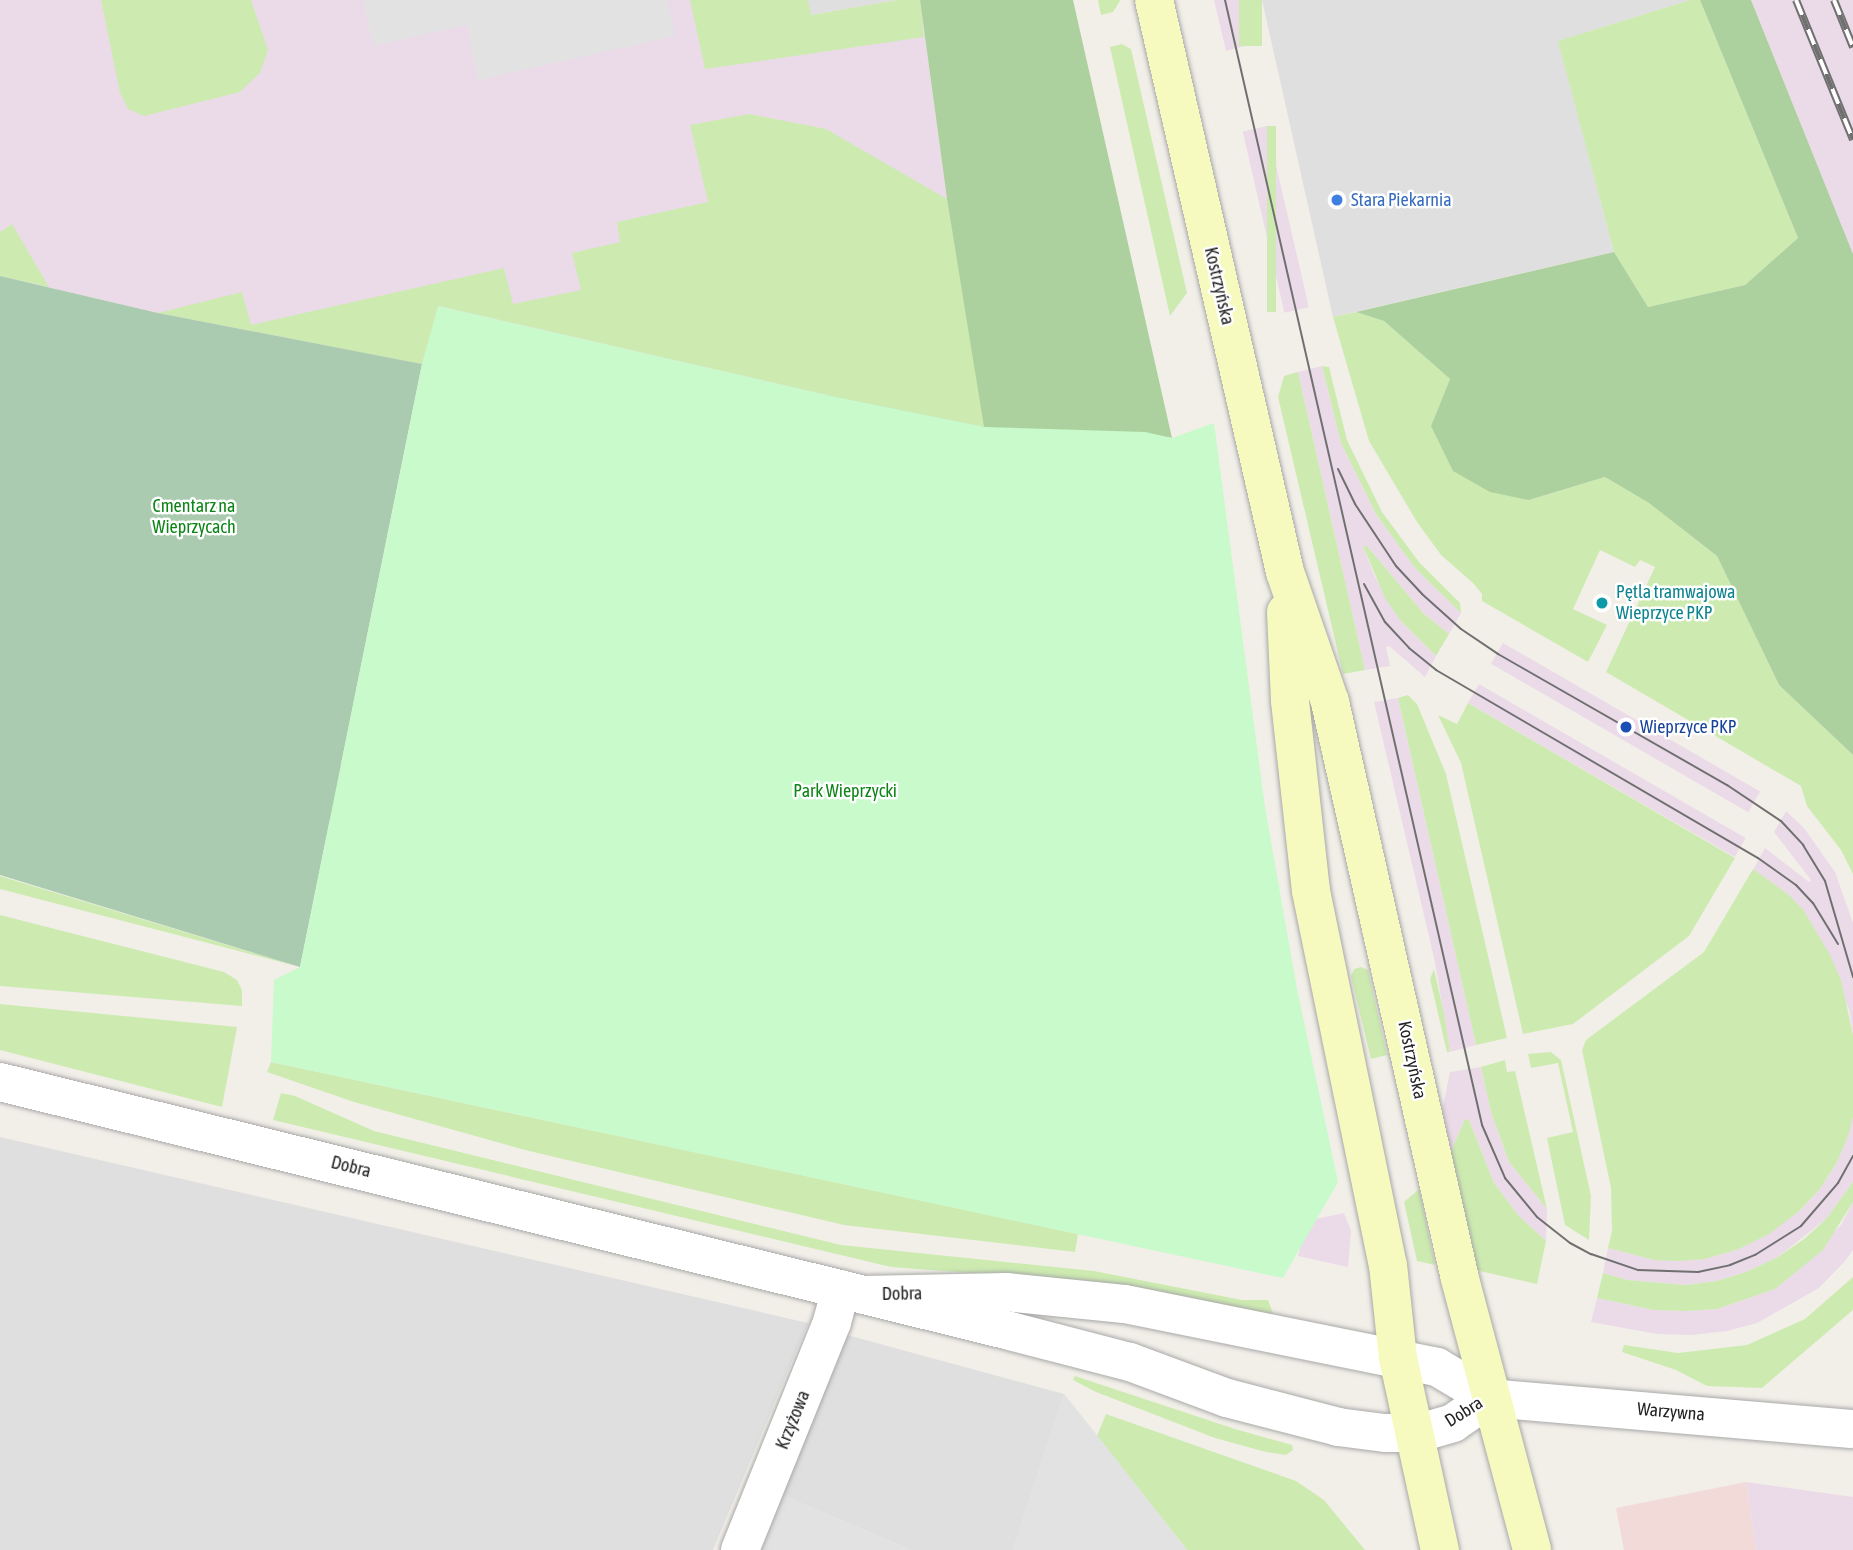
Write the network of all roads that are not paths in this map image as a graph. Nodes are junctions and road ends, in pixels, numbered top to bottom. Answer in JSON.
{"nodes":[{"id":1,"x":1154,"y":0,"type":"edge"},
{"id":2,"x":1284,"y":572,"type":"junction"},
{"id":3,"x":0,"y":1082,"type":"edge"},
{"id":4,"x":853,"y":1292,"type":"junction"},
{"id":5,"x":1398,"y":1358,"type":"junction"},
{"id":6,"x":1489,"y":1398,"type":"junction"},
{"id":7,"x":1853,"y":1429,"type":"edge"},
{"id":8,"x":1413,"y":1432,"type":"junction"},
{"id":9,"x":740,"y":1550,"type":"edge"},
{"id":10,"x":1440,"y":1550,"type":"edge"},
{"id":11,"x":1532,"y":1550,"type":"edge"}],
"edges":[{"from":1,"to":2,"type":"main road","name":"Kostrzyńska"},
{"from":2,"to":5,"type":"main road","name":"Kostrzyńska"},
{"from":2,"to":6,"type":"main road","name":"Kostrzyńska"},
{"from":3,"to":4,"type":"street","name":"Dobra"},
{"from":4,"to":5,"type":"street","name":"Dobra"},
{"from":4,"to":8,"type":"street","name":"Dobra"},
{"from":4,"to":9,"type":"street","name":"Krzyżowa"},
{"from":5,"to":6,"type":"street","name":"Dobra"},
{"from":5,"to":8,"type":"main road","name":"Kostrzyńska"},
{"from":6,"to":7,"type":"street","name":"Warzywna"},
{"from":6,"to":8,"type":"street","name":"Dobra"},
{"from":6,"to":11,"type":"main road","name":"Kostrzyńska"},
{"from":8,"to":10,"type":"main road","name":"Kostrzyńska"}]}
